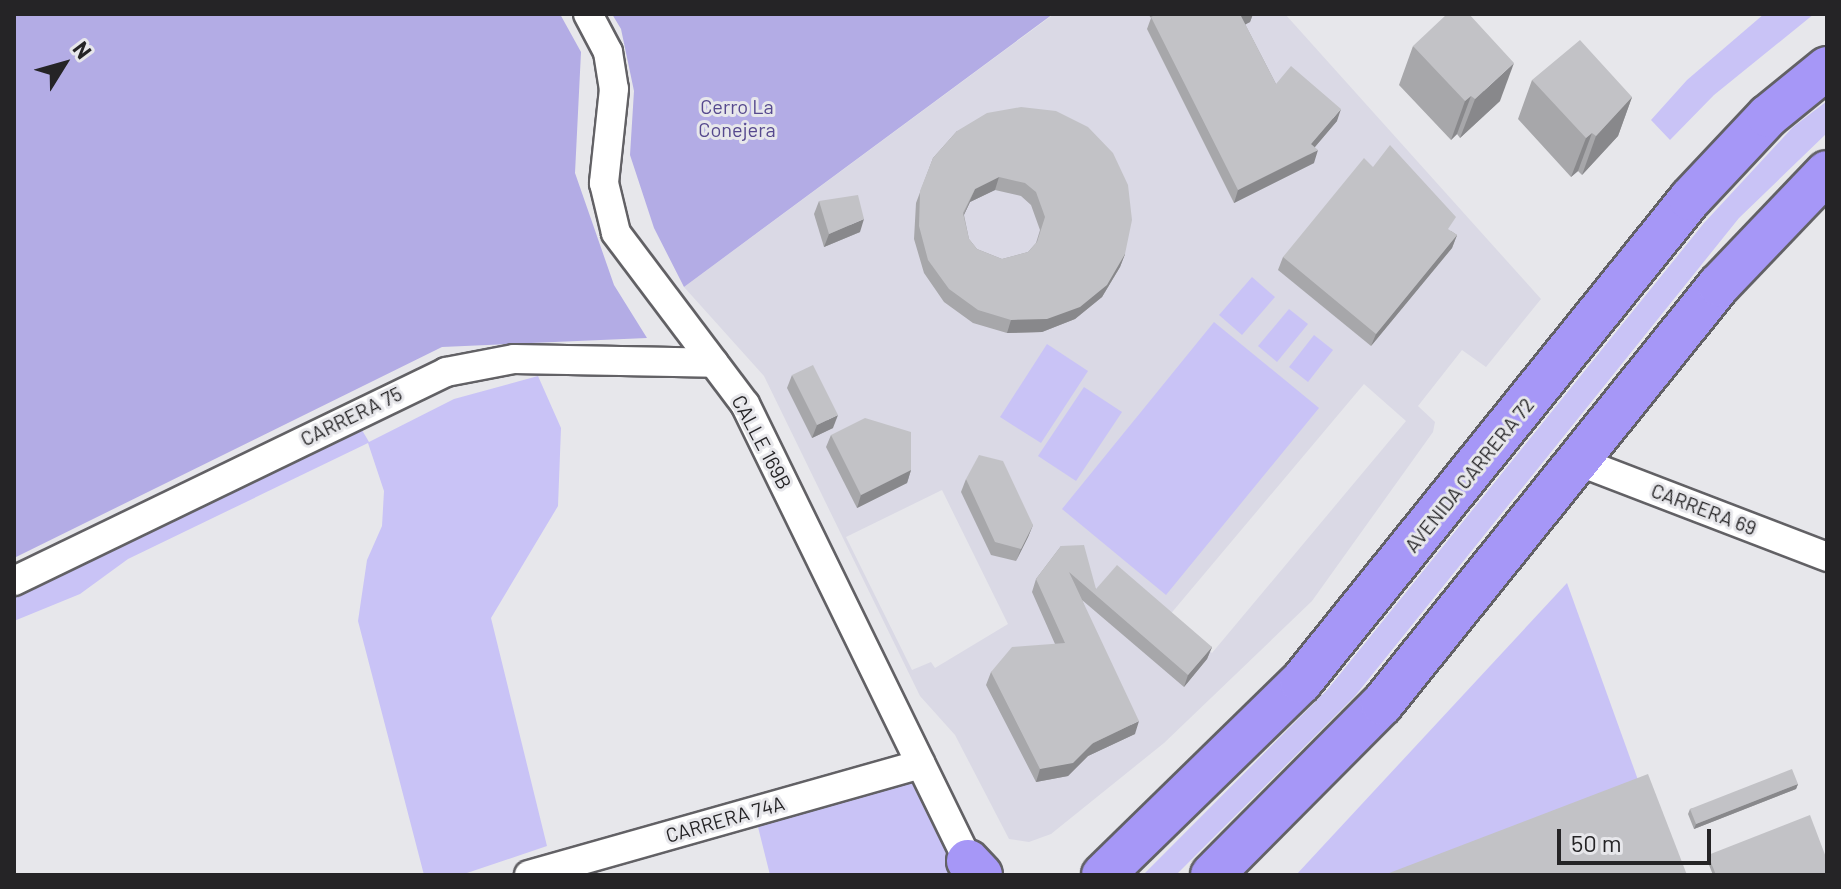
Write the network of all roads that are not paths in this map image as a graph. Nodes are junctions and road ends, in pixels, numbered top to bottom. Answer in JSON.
{"nodes":[{"id":1,"x":588,"y":14,"type":"edge"},
{"id":2,"x":1827,"y":68,"type":"edge"},
{"id":3,"x":1827,"y":172,"type":"edge"},
{"id":4,"x":714,"y":363,"type":"junction"},
{"id":5,"x":1580,"y":462,"type":"junction"},
{"id":6,"x":1827,"y":557,"type":"edge"},
{"id":7,"x":14,"y":581,"type":"edge"},
{"id":8,"x":921,"y":764,"type":"junction"},
{"id":9,"x":975,"y":870,"type":"edge"},
{"id":10,"x":544,"y":873,"type":"edge"},
{"id":11,"x":1103,"y":875,"type":"edge"},
{"id":12,"x":1212,"y":875,"type":"edge"}],
"edges":[{"from":1,"to":4,"type":"street","name":"CALLE 169B"},
{"from":2,"to":11,"type":"highway","name":"AVENIDA CARRERA 72"},
{"from":3,"to":5,"type":"highway"},
{"from":4,"to":7,"type":"street","name":"CARRERA 75"},
{"from":4,"to":8,"type":"street","name":"CALLE 169B"},
{"from":5,"to":6,"type":"street","name":"CARRERA 69"},
{"from":5,"to":12,"type":"highway"},
{"from":8,"to":9,"type":"street","name":"CALLE 169B"},
{"from":8,"to":10,"type":"street","name":"CARRERA 74A"}]}
